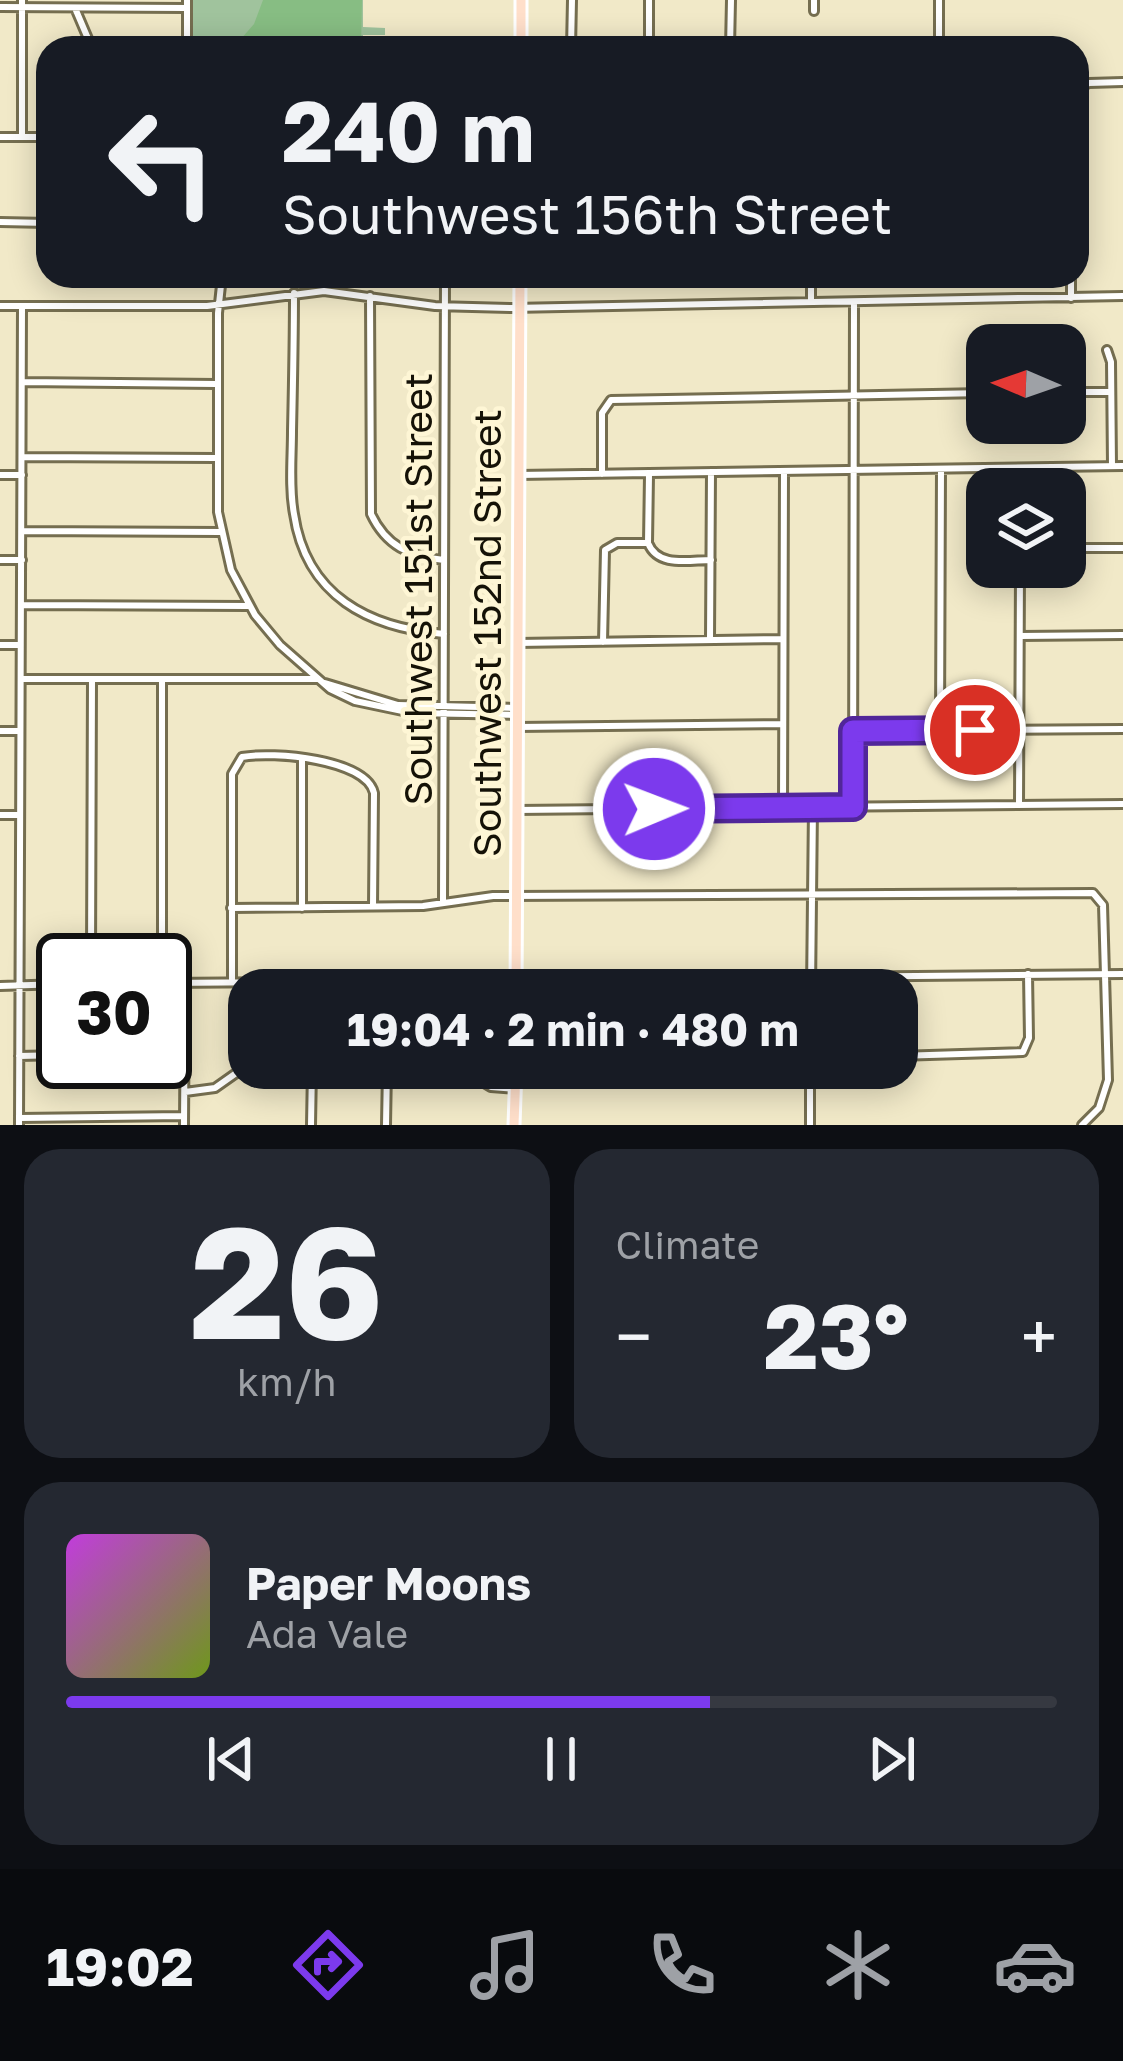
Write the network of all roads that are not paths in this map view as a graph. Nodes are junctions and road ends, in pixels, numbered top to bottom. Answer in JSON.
{"nodes":[{"id":1,"x":521,"y":0,"type":"edge"},
{"id":2,"x":572,"y":0,"type":"edge"},
{"id":3,"x":649,"y":0,"type":"edge"},
{"id":4,"x":731,"y":0,"type":"edge"},
{"id":5,"x":814,"y":0,"type":"edge"},
{"id":6,"x":939,"y":0,"type":"edge"},
{"id":7,"x":22,"y":4,"type":"edge"},
{"id":8,"x":187,"y":4,"type":"edge"},
{"id":9,"x":0,"y":7,"type":"edge"},
{"id":10,"x":76,"y":8,"type":"junction"},
{"id":11,"x":814,"y":11,"type":"dead end"},
{"id":12,"x":85,"y":36,"type":"edge"},
{"id":13,"x":187,"y":36,"type":"edge"},
{"id":14,"x":520,"y":36,"type":"edge"},
{"id":15,"x":572,"y":36,"type":"edge"},
{"id":16,"x":649,"y":36,"type":"edge"},
{"id":17,"x":730,"y":36,"type":"edge"},
{"id":18,"x":939,"y":36,"type":"edge"},
{"id":19,"x":1123,"y":82,"type":"edge"},
{"id":20,"x":1089,"y":83,"type":"edge"},
{"id":21,"x":0,"y":137,"type":"edge"},
{"id":22,"x":22,"y":137,"type":"junction"},
{"id":23,"x":36,"y":137,"type":"edge"},
{"id":24,"x":0,"y":223,"type":"edge"},
{"id":25,"x":36,"y":223,"type":"edge"},
{"id":26,"x":221,"y":288,"type":"edge"},
{"id":27,"x":445,"y":288,"type":"edge"},
{"id":28,"x":520,"y":288,"type":"edge"},
{"id":29,"x":811,"y":288,"type":"edge"},
{"id":30,"x":1071,"y":288,"type":"edge"},
{"id":31,"x":294,"y":293,"type":"junction"},
{"id":32,"x":370,"y":296,"type":"junction"},
{"id":33,"x":1123,"y":296,"type":"edge"},
{"id":34,"x":1071,"y":298,"type":"junction"},
{"id":35,"x":811,"y":302,"type":"junction"},
{"id":36,"x":854,"y":302,"type":"junction"},
{"id":37,"x":220,"y":305,"type":"junction"},
{"id":38,"x":0,"y":306,"type":"edge"},
{"id":39,"x":22,"y":306,"type":"junction"},
{"id":40,"x":445,"y":307,"type":"junction"},
{"id":41,"x":519,"y":308,"type":"junction"},
{"id":42,"x":1107,"y":350,"type":"dead end"},
{"id":43,"x":22,"y":382,"type":"junction"},
{"id":44,"x":218,"y":384,"type":"junction"},
{"id":45,"x":1086,"y":392,"type":"edge"},
{"id":46,"x":1112,"y":392,"type":"junction"},
{"id":47,"x":966,"y":393,"type":"edge"},
{"id":48,"x":854,"y":395,"type":"junction"},
{"id":49,"x":22,"y":457,"type":"junction"},
{"id":50,"x":217,"y":458,"type":"junction"},
{"id":51,"x":1112,"y":466,"type":"junction"},
{"id":52,"x":1123,"y":466,"type":"edge"},
{"id":53,"x":1021,"y":468,"type":"edge"},
{"id":54,"x":941,"y":469,"type":"junction"},
{"id":55,"x":966,"y":469,"type":"edge"},
{"id":56,"x":854,"y":470,"type":"junction"},
{"id":57,"x":784,"y":471,"type":"junction"},
{"id":58,"x":711,"y":472,"type":"junction"},
{"id":59,"x":650,"y":473,"type":"junction"},
{"id":60,"x":602,"y":474,"type":"junction"},
{"id":61,"x":518,"y":475,"type":"junction"},
{"id":62,"x":0,"y":476,"type":"edge"},
{"id":63,"x":22,"y":476,"type":"junction"},
{"id":64,"x":22,"y":531,"type":"junction"},
{"id":65,"x":221,"y":532,"type":"junction"},
{"id":66,"x":648,"y":543,"type":"junction"},
{"id":67,"x":1086,"y":548,"type":"edge"},
{"id":68,"x":1123,"y":548,"type":"edge"},
{"id":69,"x":0,"y":560,"type":"edge"},
{"id":70,"x":22,"y":560,"type":"junction"},
{"id":71,"x":444,"y":560,"type":"junction"},
{"id":72,"x":711,"y":560,"type":"junction"},
{"id":73,"x":1020,"y":588,"type":"edge"},
{"id":74,"x":22,"y":605,"type":"junction"},
{"id":75,"x":249,"y":606,"type":"junction"},
{"id":76,"x":444,"y":634,"type":"junction"},
{"id":77,"x":1123,"y":635,"type":"edge"},
{"id":78,"x":1020,"y":636,"type":"junction"},
{"id":79,"x":783,"y":639,"type":"junction"},
{"id":80,"x":710,"y":640,"type":"junction"},
{"id":81,"x":603,"y":642,"type":"junction"},
{"id":82,"x":517,"y":643,"type":"junction"},
{"id":83,"x":22,"y":645,"type":"junction"},
{"id":84,"x":0,"y":646,"type":"edge"},
{"id":85,"x":21,"y":679,"type":"junction"},
{"id":86,"x":92,"y":680,"type":"junction"},
{"id":87,"x":163,"y":680,"type":"junction"},
{"id":88,"x":321,"y":681,"type":"junction"},
{"id":89,"x":444,"y":711,"type":"junction"},
{"id":90,"x":517,"y":716,"type":"junction"},
{"id":91,"x":783,"y":724,"type":"junction"},
{"id":92,"x":1123,"y":729,"type":"edge"},
{"id":93,"x":21,"y":730,"type":"junction"},
{"id":94,"x":1019,"y":730,"type":"junction"},
{"id":95,"x":0,"y":731,"type":"edge"},
{"id":96,"x":853,"y":731,"type":"junction"},
{"id":97,"x":940,"y":731,"type":"junction"},
{"id":98,"x":302,"y":758,"type":"junction"},
{"id":99,"x":1123,"y":804,"type":"edge"},
{"id":100,"x":1019,"y":806,"type":"junction"},
{"id":101,"x":813,"y":807,"type":"junction"},
{"id":102,"x":853,"y":807,"type":"junction"},
{"id":103,"x":782,"y":808,"type":"junction"},
{"id":104,"x":516,"y":810,"type":"junction"},
{"id":105,"x":0,"y":815,"type":"edge"},
{"id":106,"x":21,"y":815,"type":"junction"},
{"id":107,"x":811,"y":894,"type":"junction"},
{"id":108,"x":516,"y":896,"type":"junction"},
{"id":109,"x":443,"y":903,"type":"junction"},
{"id":110,"x":373,"y":906,"type":"junction"},
{"id":111,"x":231,"y":908,"type":"junction"},
{"id":112,"x":302,"y":908,"type":"junction"},
{"id":113,"x":91,"y":933,"type":"edge"},
{"id":114,"x":162,"y":933,"type":"edge"},
{"id":115,"x":232,"y":969,"type":"edge"},
{"id":116,"x":516,"y":969,"type":"edge"},
{"id":117,"x":811,"y":969,"type":"edge"},
{"id":118,"x":1028,"y":974,"type":"junction"},
{"id":119,"x":1105,"y":974,"type":"junction"},
{"id":120,"x":1123,"y":974,"type":"edge"},
{"id":121,"x":918,"y":975,"type":"edge"},
{"id":122,"x":192,"y":982,"type":"edge"},
{"id":123,"x":228,"y":982,"type":"edge"},
{"id":124,"x":20,"y":985,"type":"junction"},
{"id":125,"x":36,"y":985,"type":"edge"},
{"id":126,"x":0,"y":986,"type":"edge"},
{"id":127,"x":19,"y":1056,"type":"junction"},
{"id":128,"x":36,"y":1056,"type":"edge"},
{"id":129,"x":918,"y":1056,"type":"edge"},
{"id":130,"x":228,"y":1078,"type":"edge"},
{"id":131,"x":312,"y":1089,"type":"edge"},
{"id":132,"x":387,"y":1089,"type":"edge"},
{"id":133,"x":515,"y":1089,"type":"edge"},
{"id":134,"x":810,"y":1089,"type":"edge"},
{"id":135,"x":185,"y":1092,"type":"joint"},
{"id":136,"x":184,"y":1120,"type":"edge"},
{"id":137,"x":19,"y":1121,"type":"edge"},
{"id":138,"x":311,"y":1125,"type":"edge"},
{"id":139,"x":386,"y":1125,"type":"edge"},
{"id":140,"x":514,"y":1125,"type":"edge"},
{"id":141,"x":810,"y":1125,"type":"edge"},
{"id":142,"x":1082,"y":1125,"type":"edge"}],
"edges":[{"from":1,"to":14,"type":"main road"},
{"from":2,"to":15,"type":"street"},
{"from":3,"to":16,"type":"street"},
{"from":4,"to":17,"type":"street"},
{"from":5,"to":11,"type":"street"},
{"from":6,"to":18,"type":"street"},
{"from":7,"to":9,"type":"street"},
{"from":7,"to":10,"type":"street"},
{"from":7,"to":22,"type":"street"},
{"from":8,"to":10,"type":"street"},
{"from":8,"to":13,"type":"street"},
{"from":10,"to":12,"type":"street"},
{"from":19,"to":20,"type":"street"},
{"from":21,"to":22,"type":"street"},
{"from":22,"to":23,"type":"street"},
{"from":24,"to":25,"type":"street"},
{"from":26,"to":37,"type":"street"},
{"from":27,"to":40,"type":"street","name":"Southwest 151st Street"},
{"from":28,"to":41,"type":"main road","name":"Southwest 152nd Street"},
{"from":29,"to":35,"type":"street"},
{"from":30,"to":34,"type":"street"},
{"from":31,"to":32,"type":"street"},
{"from":31,"to":37,"type":"street"},
{"from":31,"to":76,"type":"street"},
{"from":32,"to":40,"type":"street"},
{"from":32,"to":71,"type":"street"},
{"from":33,"to":34,"type":"street"},
{"from":34,"to":36,"type":"street"},
{"from":35,"to":36,"type":"street"},
{"from":35,"to":41,"type":"street"},
{"from":36,"to":48,"type":"street"},
{"from":37,"to":39,"type":"street"},
{"from":37,"to":44,"type":"street"},
{"from":38,"to":39,"type":"street"},
{"from":39,"to":43,"type":"street"},
{"from":40,"to":41,"type":"street"},
{"from":40,"to":71,"type":"street","name":"Southwest 151st Street"},
{"from":41,"to":61,"type":"main road","name":"Southwest 152nd Street"},
{"from":42,"to":46,"type":"street"},
{"from":43,"to":44,"type":"street"},
{"from":43,"to":49,"type":"street"},
{"from":44,"to":50,"type":"street"},
{"from":45,"to":46,"type":"street"},
{"from":46,"to":51,"type":"street"},
{"from":47,"to":48,"type":"street"},
{"from":48,"to":56,"type":"street"},
{"from":48,"to":60,"type":"street"},
{"from":49,"to":50,"type":"street"},
{"from":49,"to":63,"type":"street"},
{"from":50,"to":65,"type":"street"},
{"from":51,"to":52,"type":"street"},
{"from":51,"to":53,"type":"street"},
{"from":54,"to":55,"type":"street"},
{"from":54,"to":56,"type":"street"},
{"from":54,"to":97,"type":"street"},
{"from":56,"to":57,"type":"street"},
{"from":56,"to":96,"type":"street"},
{"from":57,"to":58,"type":"street"},
{"from":57,"to":79,"type":"street"},
{"from":58,"to":59,"type":"street"},
{"from":58,"to":72,"type":"street"},
{"from":59,"to":60,"type":"street"},
{"from":59,"to":66,"type":"street"},
{"from":60,"to":61,"type":"street"},
{"from":61,"to":82,"type":"main road","name":"Southwest 152nd Street"},
{"from":62,"to":63,"type":"street"},
{"from":63,"to":64,"type":"street"},
{"from":64,"to":65,"type":"street"},
{"from":64,"to":70,"type":"street"},
{"from":65,"to":75,"type":"street"},
{"from":66,"to":72,"type":"street"},
{"from":66,"to":81,"type":"street"},
{"from":67,"to":68,"type":"street"},
{"from":69,"to":70,"type":"street"},
{"from":70,"to":74,"type":"street"},
{"from":71,"to":76,"type":"street","name":"Southwest 151st Street"},
{"from":72,"to":80,"type":"street"},
{"from":73,"to":78,"type":"street"},
{"from":74,"to":75,"type":"street"},
{"from":74,"to":83,"type":"street"},
{"from":75,"to":88,"type":"street"},
{"from":76,"to":89,"type":"street","name":"Southwest 151st Street"},
{"from":77,"to":78,"type":"street"},
{"from":78,"to":94,"type":"street"},
{"from":79,"to":80,"type":"street"},
{"from":79,"to":91,"type":"street"},
{"from":80,"to":81,"type":"street"},
{"from":81,"to":82,"type":"street"},
{"from":82,"to":90,"type":"main road","name":"Southwest 152nd Street"},
{"from":83,"to":84,"type":"street"},
{"from":83,"to":85,"type":"street"},
{"from":85,"to":86,"type":"street"},
{"from":85,"to":93,"type":"street"},
{"from":86,"to":87,"type":"street"},
{"from":86,"to":113,"type":"street"},
{"from":87,"to":88,"type":"street"},
{"from":87,"to":114,"type":"street"},
{"from":88,"to":89,"type":"street"},
{"from":89,"to":90,"type":"street"},
{"from":89,"to":109,"type":"street","name":"Southwest 151st Street"},
{"from":90,"to":91,"type":"street"},
{"from":90,"to":104,"type":"main road","name":"Southwest 152nd Street"},
{"from":91,"to":103,"type":"street"},
{"from":92,"to":94,"type":"street"},
{"from":93,"to":95,"type":"street"},
{"from":93,"to":106,"type":"street"},
{"from":94,"to":97,"type":"street"},
{"from":94,"to":100,"type":"street"},
{"from":96,"to":97,"type":"street"},
{"from":96,"to":102,"type":"street"},
{"from":98,"to":110,"type":"street"},
{"from":98,"to":111,"type":"street"},
{"from":98,"to":112,"type":"street"},
{"from":99,"to":100,"type":"street"},
{"from":100,"to":102,"type":"street"},
{"from":101,"to":102,"type":"street"},
{"from":101,"to":103,"type":"street"},
{"from":101,"to":107,"type":"street"},
{"from":103,"to":104,"type":"street"},
{"from":104,"to":108,"type":"main road","name":"Southwest 152nd Street"},
{"from":105,"to":106,"type":"street"},
{"from":106,"to":124,"type":"street"},
{"from":107,"to":108,"type":"street"},
{"from":107,"to":117,"type":"street"},
{"from":107,"to":119,"type":"street"},
{"from":108,"to":109,"type":"street"},
{"from":108,"to":116,"type":"main road","name":"Southwest 152nd Street"},
{"from":109,"to":110,"type":"street"},
{"from":110,"to":112,"type":"street"},
{"from":111,"to":112,"type":"street"},
{"from":111,"to":115,"type":"street"},
{"from":118,"to":119,"type":"street"},
{"from":118,"to":121,"type":"street"},
{"from":118,"to":129,"type":"street"},
{"from":119,"to":120,"type":"street"},
{"from":119,"to":142,"type":"street"},
{"from":122,"to":123,"type":"street"},
{"from":124,"to":125,"type":"street"},
{"from":124,"to":126,"type":"street"},
{"from":124,"to":127,"type":"street"},
{"from":127,"to":128,"type":"street"},
{"from":127,"to":137,"type":"street"},
{"from":130,"to":135,"type":"street"},
{"from":131,"to":138,"type":"street"},
{"from":132,"to":139,"type":"street"},
{"from":133,"to":140,"type":"main road"},
{"from":134,"to":141,"type":"street"},
{"from":135,"to":136,"type":"street"},
{"from":136,"to":137,"type":"street"}]}
